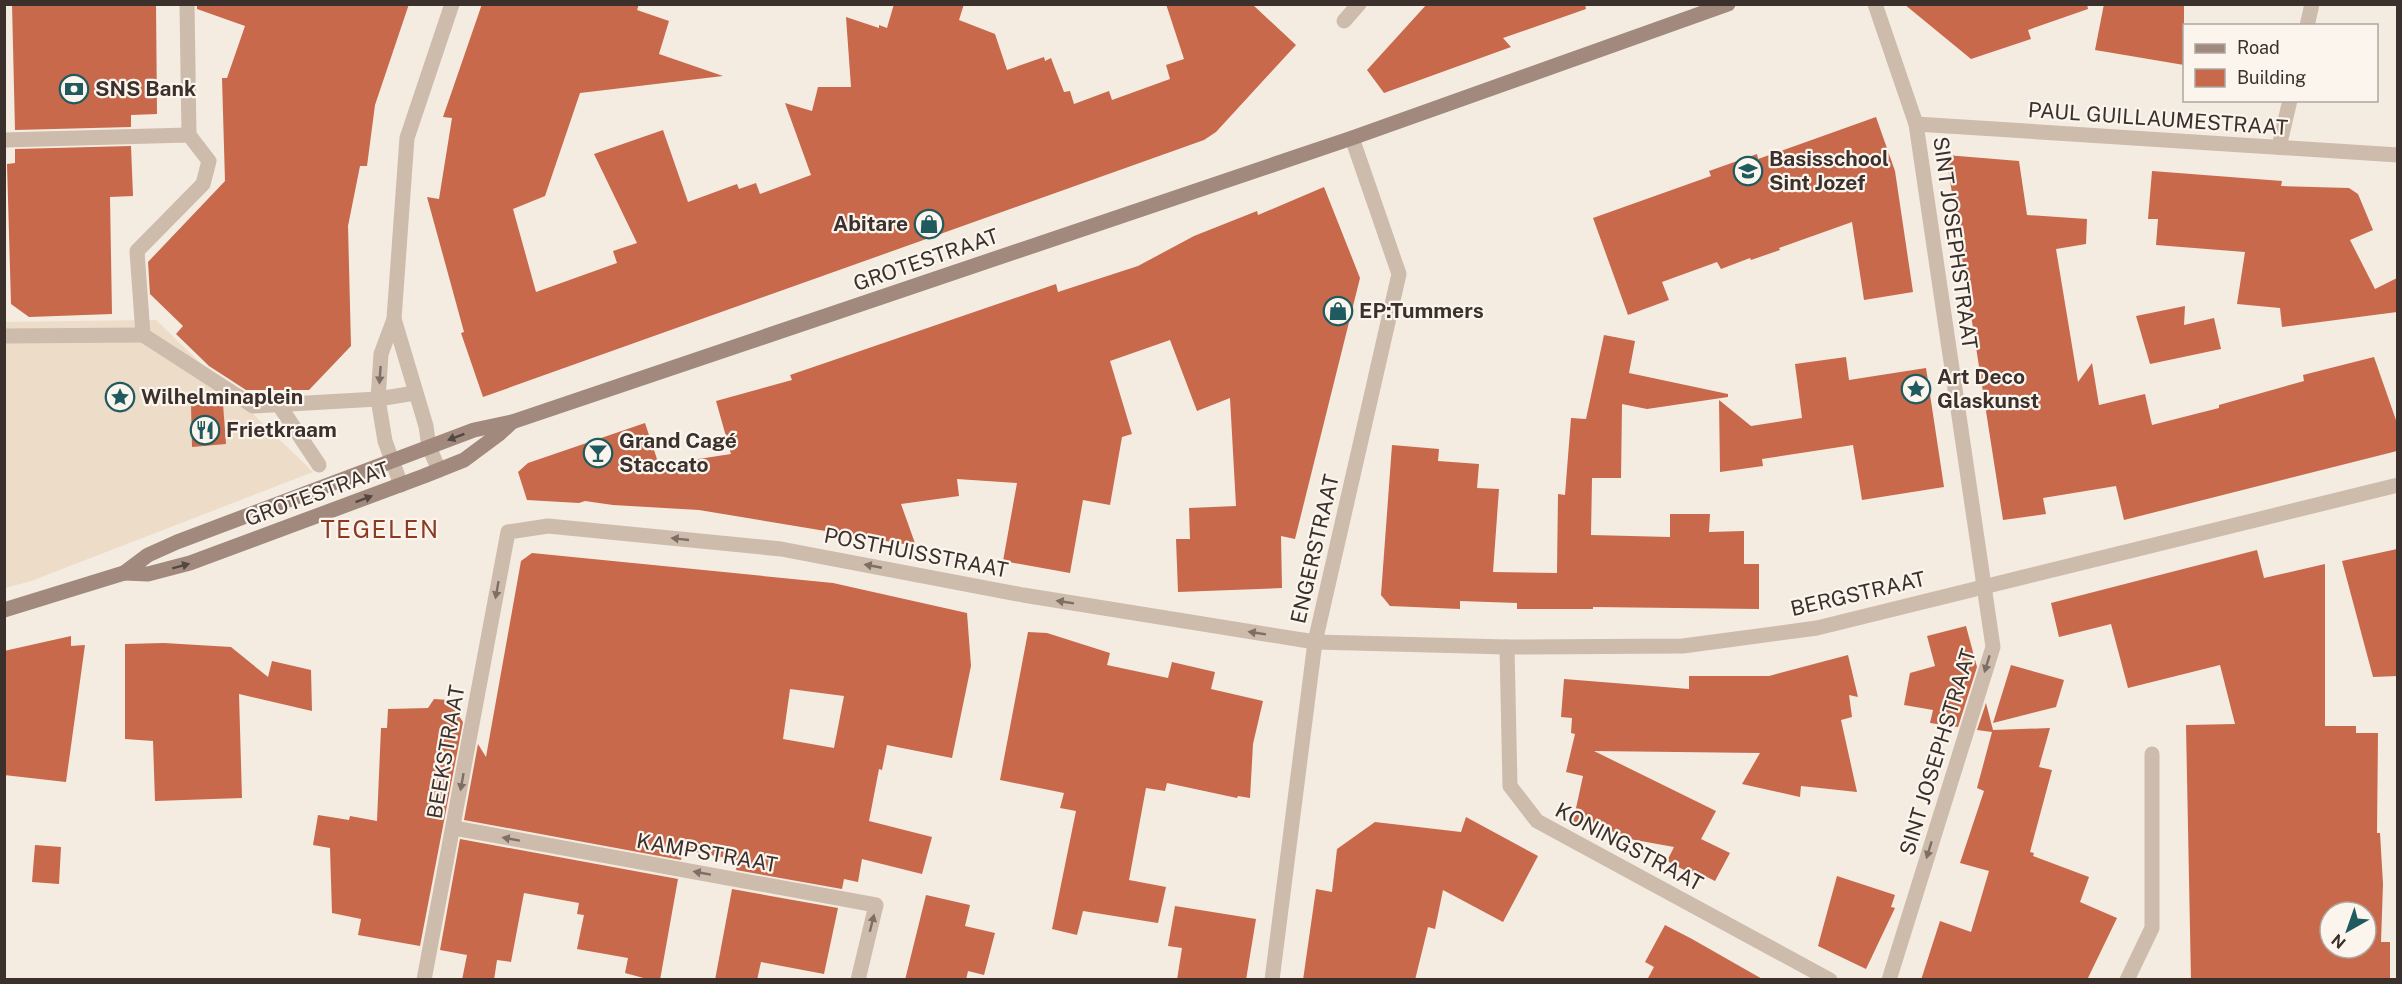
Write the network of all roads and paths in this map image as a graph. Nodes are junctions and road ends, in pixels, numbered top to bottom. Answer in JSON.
{"nodes":[{"id":1,"x":188,"y":4,"type":"edge"},
{"id":2,"x":452,"y":4,"type":"edge"},
{"id":3,"x":1359,"y":4,"type":"edge"},
{"id":4,"x":1728,"y":4,"type":"edge"},
{"id":5,"x":1875,"y":4,"type":"edge"},
{"id":6,"x":2312,"y":4,"type":"edge"},
{"id":7,"x":1344,"y":21,"type":"dead end"},
{"id":8,"x":2307,"y":24,"type":"edge"},
{"id":9,"x":2290,"y":102,"type":"edge"},
{"id":10,"x":1916,"y":124,"type":"junction"},
{"id":11,"x":189,"y":135,"type":"junction"},
{"id":12,"x":1352,"y":138,"type":"junction"},
{"id":13,"x":4,"y":140,"type":"edge"},
{"id":14,"x":2279,"y":147,"type":"junction"},
{"id":15,"x":2397,"y":155,"type":"edge"},
{"id":16,"x":394,"y":319,"type":"junction"},
{"id":17,"x":143,"y":334,"type":"junction"},
{"id":18,"x":4,"y":336,"type":"edge"},
{"id":19,"x":415,"y":393,"type":"junction"},
{"id":20,"x":378,"y":399,"type":"junction"},
{"id":21,"x":279,"y":405,"type":"junction"},
{"id":22,"x":512,"y":422,"type":"junction"},
{"id":23,"x":429,"y":447,"type":"junction"},
{"id":24,"x":392,"y":461,"type":"junction"},
{"id":25,"x":319,"y":465,"type":"dead end"},
{"id":26,"x":438,"y":470,"type":"junction"},
{"id":27,"x":401,"y":485,"type":"junction"},
{"id":28,"x":2397,"y":485,"type":"edge"},
{"id":29,"x":508,"y":532,"type":"joint"},
{"id":30,"x":124,"y":573,"type":"junction"},
{"id":31,"x":1984,"y":586,"type":"junction"},
{"id":32,"x":4,"y":610,"type":"edge"},
{"id":33,"x":1315,"y":642,"type":"junction"},
{"id":34,"x":1507,"y":647,"type":"junction"},
{"id":35,"x":2152,"y":754,"type":"dead end"},
{"id":36,"x":454,"y":828,"type":"junction"},
{"id":37,"x":424,"y":980,"type":"edge"},
{"id":38,"x":858,"y":980,"type":"edge"},
{"id":39,"x":1272,"y":980,"type":"edge"},
{"id":40,"x":1830,"y":980,"type":"edge"},
{"id":41,"x":1889,"y":980,"type":"edge"},
{"id":42,"x":2127,"y":980,"type":"edge"}],
"edges":[{"from":1,"to":11,"type":"street"},
{"from":2,"to":16,"type":"street"},
{"from":3,"to":7,"type":"street"},
{"from":4,"to":12,"type":"main road","name":"GROTESTRAAT"},
{"from":5,"to":10,"type":"street","name":"SINT JOSEPHSTRAAT"},
{"from":6,"to":8,"type":"street"},
{"from":9,"to":14,"type":"street"},
{"from":10,"to":14,"type":"street","name":"PAUL GUILLAUMESTRAAT"},
{"from":10,"to":31,"type":"street","name":"SINT JOSEPHSTRAAT"},
{"from":11,"to":13,"type":"street"},
{"from":11,"to":17,"type":"street"},
{"from":12,"to":22,"type":"main road","name":"GROTESTRAAT"},
{"from":12,"to":33,"type":"street","name":"ENGERSTRAAT"},
{"from":14,"to":15,"type":"street","name":"PAUL GUILLAUMESTRAAT"},
{"from":16,"to":19,"type":"street"},
{"from":16,"to":20,"type":"street","one_way":true},
{"from":17,"to":18,"type":"street"},
{"from":17,"to":21,"type":"street"},
{"from":19,"to":20,"type":"street"},
{"from":19,"to":23,"type":"street"},
{"from":20,"to":21,"type":"street"},
{"from":20,"to":24,"type":"street"},
{"from":21,"to":25,"type":"street"},
{"from":22,"to":23,"type":"main road","name":"GROTESTRAAT","one_way":true},
{"from":22,"to":26,"type":"main road","name":"GROTESTRAAT"},
{"from":23,"to":24,"type":"main road","name":"GROTESTRAAT"},
{"from":23,"to":26,"type":"street"},
{"from":24,"to":27,"type":"street"},
{"from":24,"to":30,"type":"main road","name":"GROTESTRAAT"},
{"from":26,"to":27,"type":"main road","name":"GROTESTRAAT"},
{"from":30,"to":27,"type":"main road","name":"GROTESTRAAT","one_way":true},
{"from":28,"to":31,"type":"street","name":"BERGSTRAAT"},
{"from":33,"to":29,"type":"street","name":"POSTHUISSTRAAT","one_way":true},
{"from":29,"to":36,"type":"street","name":"BEEKSTRAAT","one_way":true},
{"from":30,"to":32,"type":"main road","name":"GROTESTRAAT"},
{"from":31,"to":34,"type":"street","name":"BERGSTRAAT"},
{"from":31,"to":41,"type":"street","name":"SINT JOSEPHSTRAAT","one_way":true},
{"from":33,"to":34,"type":"street","name":"BERGSTRAAT"},
{"from":33,"to":39,"type":"street","name":"ENGERSTRAAT"},
{"from":34,"to":40,"type":"street","name":"KONINGSTRAAT"},
{"from":35,"to":42,"type":"street"},
{"from":36,"to":37,"type":"street","name":"BEEKSTRAAT"},
{"from":38,"to":36,"type":"street","name":"KAMPSTRAAT","one_way":true}]}
